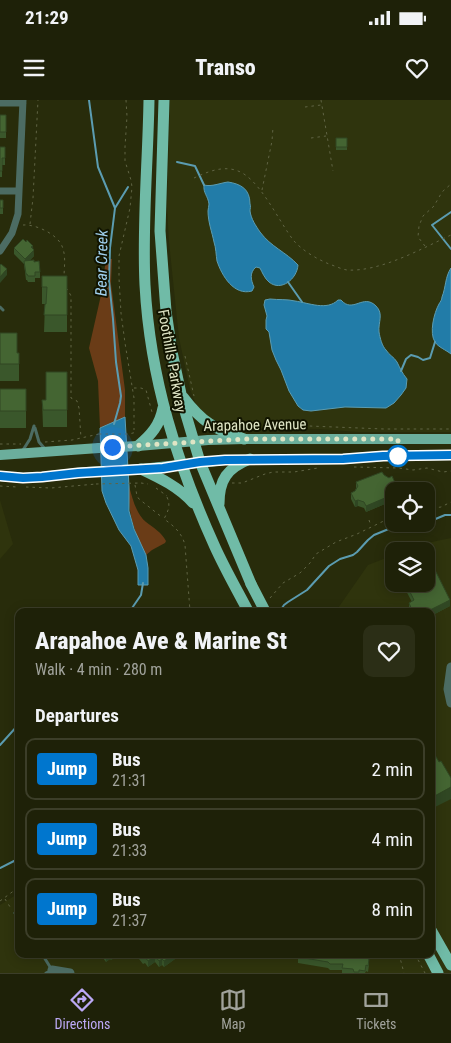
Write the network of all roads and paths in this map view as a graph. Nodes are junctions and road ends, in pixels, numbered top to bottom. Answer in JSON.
{"nodes":[{"id":1,"x":38,"y":100,"type":"edge"},
{"id":2,"x":126,"y":100,"type":"edge"},
{"id":3,"x":149,"y":100,"type":"edge"},
{"id":4,"x":164,"y":100,"type":"edge"},
{"id":5,"x":321,"y":100,"type":"edge"},
{"id":6,"x":23,"y":101,"type":"edge"},
{"id":7,"x":0,"y":103,"type":"edge"},
{"id":8,"x":322,"y":104,"type":"junction"},
{"id":9,"x":305,"y":107,"type":"dead end"},
{"id":10,"x":273,"y":127,"type":"dead end"},
{"id":11,"x":327,"y":136,"type":"junction"},
{"id":12,"x":311,"y":138,"type":"dead end"},
{"id":13,"x":333,"y":171,"type":"dead end"},
{"id":14,"x":194,"y":177,"type":"dead end"},
{"id":15,"x":451,"y":184,"type":"edge"},
{"id":16,"x":0,"y":191,"type":"edge"},
{"id":17,"x":19,"y":191,"type":"junction"},
{"id":18,"x":261,"y":192,"type":"junction"},
{"id":19,"x":30,"y":224,"type":"junction"},
{"id":20,"x":15,"y":226,"type":"junction"},
{"id":21,"x":451,"y":236,"type":"edge"},
{"id":22,"x":425,"y":247,"type":"junction"},
{"id":23,"x":0,"y":250,"type":"edge"},
{"id":24,"x":64,"y":277,"type":"edge"},
{"id":25,"x":64,"y":286,"type":"edge"},
{"id":26,"x":185,"y":356,"type":"dead end"},
{"id":27,"x":133,"y":388,"type":"junction"},
{"id":28,"x":180,"y":394,"type":"junction"},
{"id":29,"x":196,"y":401,"type":"dead end"},
{"id":30,"x":163,"y":406,"type":"junction"},
{"id":31,"x":152,"y":416,"type":"dead end"},
{"id":32,"x":228,"y":424,"type":"dead end"},
{"id":33,"x":451,"y":429,"type":"edge"},
{"id":34,"x":134,"y":430,"type":"dead end"},
{"id":35,"x":137,"y":432,"type":"dead end"},
{"id":36,"x":81,"y":438,"type":"junction"},
{"id":37,"x":244,"y":439,"type":"junction"},
{"id":38,"x":451,"y":439,"type":"edge"},
{"id":39,"x":39,"y":442,"type":"junction"},
{"id":40,"x":193,"y":442,"type":"junction"},
{"id":41,"x":28,"y":443,"type":"junction"},
{"id":42,"x":0,"y":444,"type":"edge"},
{"id":43,"x":174,"y":444,"type":"junction"},
{"id":44,"x":138,"y":446,"type":"junction"},
{"id":45,"x":49,"y":452,"type":"junction"},
{"id":46,"x":15,"y":454,"type":"junction"},
{"id":47,"x":0,"y":455,"type":"edge"},
{"id":48,"x":451,"y":455,"type":"edge"},
{"id":49,"x":250,"y":459,"type":"junction"},
{"id":50,"x":200,"y":462,"type":"junction"},
{"id":51,"x":181,"y":465,"type":"junction"},
{"id":52,"x":352,"y":467,"type":"dead end"},
{"id":53,"x":323,"y":468,"type":"dead end"},
{"id":54,"x":140,"y":470,"type":"junction"},
{"id":55,"x":451,"y":471,"type":"edge"},
{"id":56,"x":0,"y":476,"type":"edge"},
{"id":57,"x":224,"y":478,"type":"junction"},
{"id":58,"x":151,"y":484,"type":"dead end"},
{"id":59,"x":135,"y":485,"type":"dead end"},
{"id":60,"x":0,"y":486,"type":"edge"},
{"id":61,"x":16,"y":487,"type":"dead end"},
{"id":62,"x":25,"y":487,"type":"dead end"},
{"id":63,"x":156,"y":487,"type":"dead end"},
{"id":64,"x":451,"y":502,"type":"edge"},
{"id":65,"x":198,"y":508,"type":"junction"},
{"id":66,"x":435,"y":508,"type":"edge"},
{"id":67,"x":219,"y":509,"type":"junction"},
{"id":68,"x":164,"y":519,"type":"junction"},
{"id":69,"x":369,"y":520,"type":"dead end"},
{"id":70,"x":385,"y":520,"type":"edge"},
{"id":71,"x":372,"y":527,"type":"junction"},
{"id":72,"x":268,"y":599,"type":"dead end"},
{"id":73,"x":190,"y":608,"type":"edge"},
{"id":74,"x":246,"y":608,"type":"edge"},
{"id":75,"x":263,"y":608,"type":"edge"},
{"id":76,"x":451,"y":667,"type":"edge"},
{"id":77,"x":451,"y":703,"type":"edge"},
{"id":78,"x":15,"y":890,"type":"edge"},
{"id":79,"x":4,"y":898,"type":"junction"},
{"id":80,"x":0,"y":901,"type":"edge"},
{"id":81,"x":15,"y":913,"type":"edge"},
{"id":82,"x":435,"y":937,"type":"edge"},
{"id":83,"x":44,"y":958,"type":"edge"},
{"id":84,"x":401,"y":958,"type":"edge"},
{"id":85,"x":418,"y":958,"type":"edge"},
{"id":86,"x":430,"y":958,"type":"edge"},
{"id":87,"x":451,"y":965,"type":"edge"},
{"id":88,"x":49,"y":972,"type":"edge"},
{"id":89,"x":70,"y":973,"type":"edge"},
{"id":90,"x":404,"y":973,"type":"edge"},
{"id":91,"x":425,"y":973,"type":"edge"},
{"id":92,"x":438,"y":973,"type":"edge"}],
"edges":[{"from":1,"to":19,"type":"path"},
{"from":2,"to":27,"type":"path"},
{"from":3,"to":30,"type":"highway","name":"Foothills Parkway"},
{"from":4,"to":28,"type":"highway","name":"Foothills Parkway"},
{"from":5,"to":8,"type":"path"},
{"from":6,"to":7,"type":"street"},
{"from":6,"to":17,"type":"street"},
{"from":8,"to":9,"type":"path"},
{"from":8,"to":11,"type":"path"},
{"from":10,"to":18,"type":"path"},
{"from":11,"to":12,"type":"path"},
{"from":11,"to":13,"type":"path"},
{"from":14,"to":18,"type":"path"},
{"from":15,"to":22,"type":"path"},
{"from":16,"to":17,"type":"street"},
{"from":17,"to":20,"type":"street"},
{"from":18,"to":22,"type":"path"},
{"from":19,"to":20,"type":"path"},
{"from":19,"to":24,"type":"path"},
{"from":20,"to":23,"type":"street"},
{"from":21,"to":22,"type":"path"},
{"from":25,"to":36,"type":"path"},
{"from":26,"to":29,"type":"path"},
{"from":27,"to":31,"type":"path"},
{"from":27,"to":34,"type":"path"},
{"from":28,"to":37,"type":"highway"},
{"from":28,"to":40,"type":"highway","name":"Foothills Parkway"},
{"from":30,"to":43,"type":"highway","name":"Foothills Parkway"},
{"from":30,"to":44,"type":"highway"},
{"from":32,"to":33,"type":"path"},
{"from":35,"to":36,"type":"path","bridge":true},
{"from":36,"to":39,"type":"path"},
{"from":37,"to":38,"type":"main road","name":"Arapahoe Avenue"},
{"from":37,"to":40,"type":"main road","name":"Arapahoe Avenue"},
{"from":39,"to":41,"type":"lane"},
{"from":39,"to":45,"type":"lane"},
{"from":40,"to":43,"type":"main road","name":"Arapahoe Avenue"},
{"from":40,"to":50,"type":"highway","name":"Foothills Parkway"},
{"from":41,"to":42,"type":"path"},
{"from":41,"to":46,"type":"lane"},
{"from":43,"to":44,"type":"main road","name":"Arapahoe Avenue"},
{"from":43,"to":51,"type":"highway","name":"Foothills Parkway"},
{"from":44,"to":45,"type":"main road","name":"Arapahoe Avenue","bridge":true},
{"from":45,"to":46,"type":"main road","name":"Arapahoe Avenue"},
{"from":46,"to":47,"type":"main road","name":"Arapahoe Avenue"},
{"from":48,"to":49,"type":"main road"},
{"from":49,"to":50,"type":"main road"},
{"from":49,"to":57,"type":"highway"},
{"from":50,"to":51,"type":"main road"},
{"from":50,"to":67,"type":"highway","name":"Foothills Parkway"},
{"from":51,"to":54,"type":"main road"},
{"from":51,"to":65,"type":"highway","name":"Foothills Parkway"},
{"from":52,"to":55,"type":"path"},
{"from":53,"to":57,"type":"path"},
{"from":54,"to":56,"type":"main road","bridge":true},
{"from":54,"to":65,"type":"highway"},
{"from":57,"to":67,"type":"highway"},
{"from":58,"to":62,"type":"path","bridge":true},
{"from":59,"to":68,"type":"path"},
{"from":60,"to":61,"type":"path"},
{"from":63,"to":68,"type":"path"},
{"from":64,"to":66,"type":"path"},
{"from":65,"to":74,"type":"highway","name":"Foothills Parkway"},
{"from":67,"to":75,"type":"highway","name":"Foothills Parkway","bridge":true},
{"from":68,"to":73,"type":"path"},
{"from":69,"to":71,"type":"path"},
{"from":70,"to":71,"type":"path"},
{"from":71,"to":72,"type":"path"},
{"from":76,"to":77,"type":"street"},
{"from":78,"to":79,"type":"path"},
{"from":79,"to":80,"type":"path"},
{"from":79,"to":81,"type":"path"},
{"from":82,"to":87,"type":"highway"},
{"from":83,"to":88,"type":"lane"},
{"from":84,"to":90,"type":"path"},
{"from":85,"to":91,"type":"path"},
{"from":86,"to":92,"type":"highway"},
{"from":88,"to":89,"type":"street"}]}
